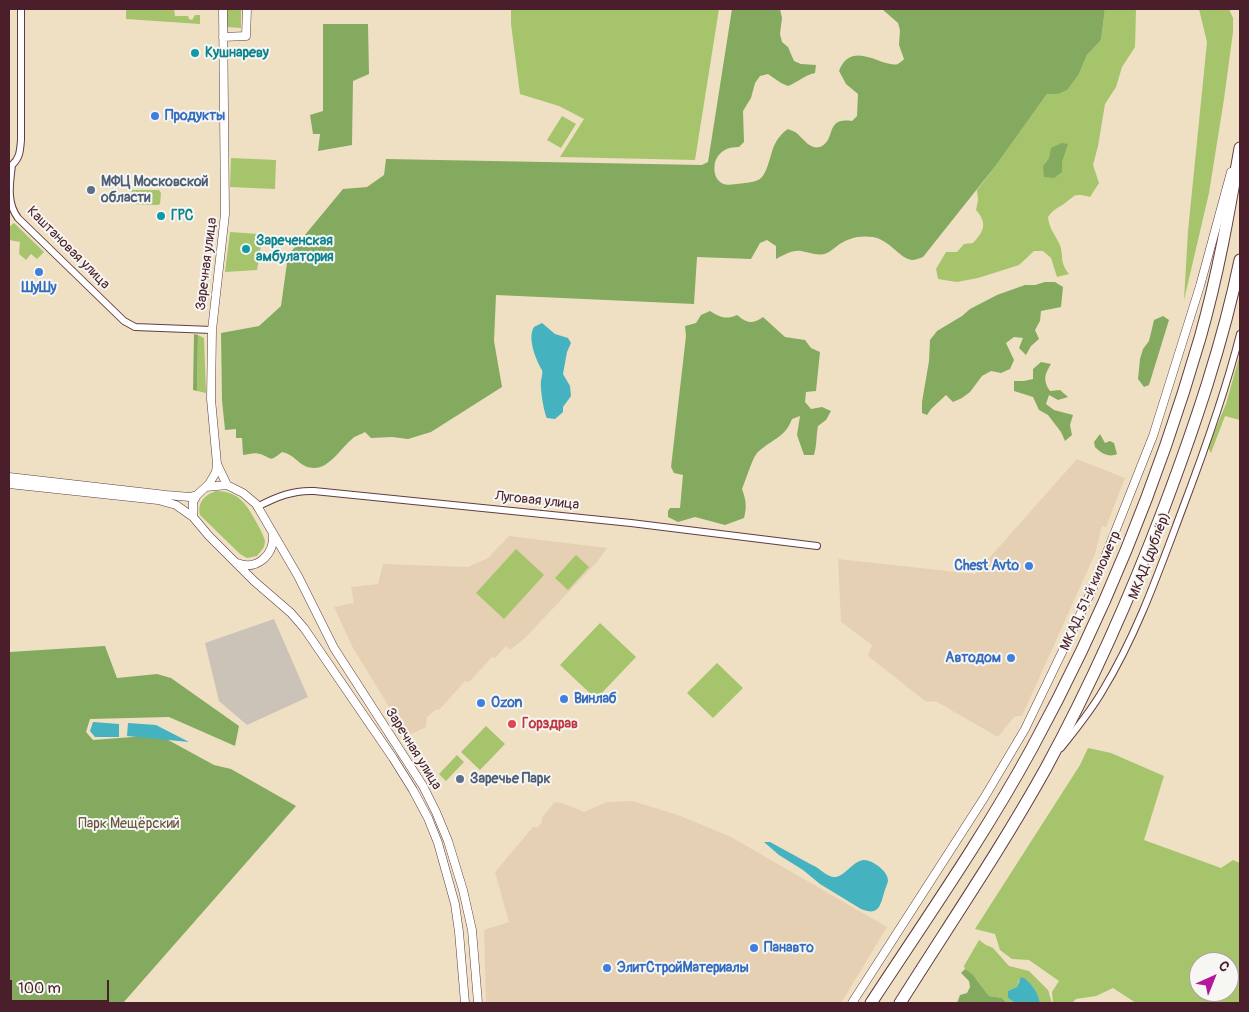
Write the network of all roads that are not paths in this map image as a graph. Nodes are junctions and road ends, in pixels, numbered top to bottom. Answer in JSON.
{"nodes":[{"id":1,"x":21,"y":9,"type":"edge"},
{"id":2,"x":223,"y":9,"type":"edge"},
{"id":3,"x":247,"y":9,"type":"edge"},
{"id":4,"x":223,"y":37,"type":"junction"},
{"id":5,"x":1240,"y":141,"type":"edge"},
{"id":6,"x":1240,"y":148,"type":"edge"},
{"id":7,"x":1240,"y":262,"type":"edge"},
{"id":8,"x":212,"y":330,"type":"junction"},
{"id":9,"x":1240,"y":334,"type":"edge"},
{"id":10,"x":217,"y":464,"type":"junction"},
{"id":11,"x":9,"y":477,"type":"edge"},
{"id":12,"x":9,"y":484,"type":"edge"},
{"id":13,"x":227,"y":485,"type":"junction"},
{"id":14,"x":206,"y":487,"type":"junction"},
{"id":15,"x":197,"y":495,"type":"junction"},
{"id":16,"x":257,"y":507,"type":"junction"},
{"id":17,"x":193,"y":516,"type":"junction"},
{"id":18,"x":273,"y":534,"type":"junction"},
{"id":19,"x":817,"y":546,"type":"dead end"},
{"id":20,"x":235,"y":562,"type":"junction"},
{"id":21,"x":1045,"y":769,"type":"junction"},
{"id":22,"x":465,"y":1000,"type":"edge"},
{"id":23,"x":478,"y":1000,"type":"edge"},
{"id":24,"x":852,"y":1003,"type":"edge"},
{"id":25,"x":871,"y":1003,"type":"edge"},
{"id":26,"x":900,"y":1003,"type":"edge"}],
"edges":[{"from":1,"to":8,"type":"street","name":"Каштановая улица"},
{"from":2,"to":4,"type":"street","name":"Заречная улица"},
{"from":3,"to":4,"type":"street"},
{"from":4,"to":8,"type":"street","name":"Заречная улица"},
{"from":5,"to":24,"type":"street"},
{"from":6,"to":25,"type":"highway","name":"МКАД, 51-й километр"},
{"from":7,"to":21,"type":"highway"},
{"from":8,"to":10,"type":"street","name":"Заречная улица"},
{"from":9,"to":21,"type":"street","name":"МКАД (дублёр)"},
{"from":10,"to":13,"type":"street","name":"Заречная улица"},
{"from":10,"to":14,"type":"street"},
{"from":11,"to":15,"type":"street"},
{"from":12,"to":17,"type":"street"},
{"from":13,"to":14,"type":"street"},
{"from":13,"to":16,"type":"street","name":"Заречная улица"},
{"from":14,"to":15,"type":"street"},
{"from":15,"to":17,"type":"street"},
{"from":16,"to":18,"type":"street","name":"Заречная улица"},
{"from":16,"to":19,"type":"street","name":"Луговая улица"},
{"from":17,"to":20,"type":"street","name":"Заречная улица"},
{"from":18,"to":20,"type":"street"},
{"from":18,"to":23,"type":"street","name":"Заречная улица"},
{"from":20,"to":22,"type":"street","name":"Заречная улица"},
{"from":21,"to":26,"type":"highway"}]}
